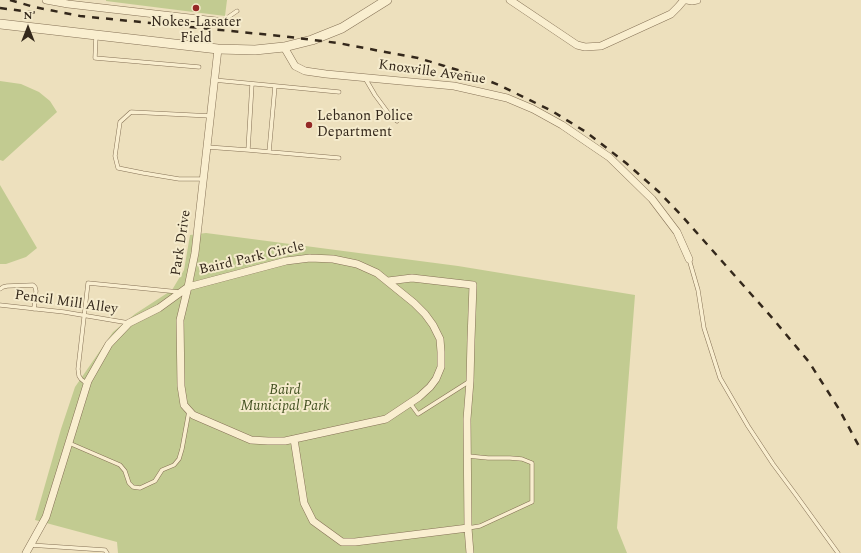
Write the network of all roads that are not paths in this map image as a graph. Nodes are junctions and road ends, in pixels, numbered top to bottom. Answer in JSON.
{"nodes":[{"id":1,"x":46,"y":0,"type":"edge"},
{"id":2,"x":388,"y":0,"type":"edge"},
{"id":3,"x":510,"y":0,"type":"edge"},
{"id":4,"x":684,"y":0,"type":"edge"},
{"id":5,"x":687,"y":0,"type":"edge"},
{"id":6,"x":697,"y":0,"type":"edge"},
{"id":7,"x":237,"y":11,"type":"dead end"},
{"id":8,"x":216,"y":21,"type":"joint"},
{"id":9,"x":0,"y":24,"type":"edge"},
{"id":10,"x":96,"y":35,"type":"junction"},
{"id":11,"x":284,"y":47,"type":"junction"},
{"id":12,"x":218,"y":49,"type":"junction"},
{"id":13,"x":199,"y":67,"type":"dead end"},
{"id":14,"x":365,"y":78,"type":"junction"},
{"id":15,"x":214,"y":80,"type":"junction"},
{"id":16,"x":252,"y":84,"type":"junction"},
{"id":17,"x":276,"y":86,"type":"junction"},
{"id":18,"x":340,"y":92,"type":"dead end"},
{"id":19,"x":211,"y":116,"type":"junction"},
{"id":20,"x":397,"y":121,"type":"dead end"},
{"id":21,"x":207,"y":147,"type":"junction"},
{"id":22,"x":248,"y":150,"type":"junction"},
{"id":23,"x":269,"y":152,"type":"junction"},
{"id":24,"x":338,"y":158,"type":"dead end"},
{"id":25,"x":204,"y":179,"type":"junction"},
{"id":26,"x":689,"y":259,"type":"joint"},
{"id":27,"x":388,"y":281,"type":"junction"},
{"id":28,"x":188,"y":287,"type":"junction"},
{"id":29,"x":0,"y":289,"type":"edge"},
{"id":30,"x":181,"y":292,"type":"junction"},
{"id":31,"x":0,"y":305,"type":"edge"},
{"id":32,"x":34,"y":309,"type":"junction"},
{"id":33,"x":84,"y":315,"type":"junction"},
{"id":34,"x":129,"y":323,"type":"junction"},
{"id":35,"x":470,"y":380,"type":"junction"},
{"id":36,"x":87,"y":384,"type":"junction"},
{"id":37,"x":410,"y":403,"type":"junction"},
{"id":38,"x":189,"y":410,"type":"junction"},
{"id":39,"x":294,"y":439,"type":"junction"},
{"id":40,"x":69,"y":443,"type":"junction"},
{"id":41,"x":468,"y":456,"type":"junction"},
{"id":42,"x":468,"y":528,"type":"junction"},
{"id":43,"x":30,"y":545,"type":"junction"},
{"id":44,"x":26,"y":553,"type":"edge"},
{"id":45,"x":107,"y":553,"type":"edge"},
{"id":46,"x":470,"y":553,"type":"edge"},
{"id":47,"x":838,"y":553,"type":"edge"}],
"edges":[{"from":1,"to":8,"type":"street"},
{"from":2,"to":11,"type":"street"},
{"from":3,"to":4,"type":"street"},
{"from":5,"to":6,"type":"street"},
{"from":7,"to":8,"type":"lane"},
{"from":9,"to":10,"type":"street"},
{"from":10,"to":12,"type":"street"},
{"from":10,"to":13,"type":"lane"},
{"from":11,"to":12,"type":"street"},
{"from":11,"to":14,"type":"street","name":"Knoxville Avenue"},
{"from":12,"to":15,"type":"street","name":"Park Drive"},
{"from":14,"to":20,"type":"lane"},
{"from":14,"to":26,"type":"street","name":"Knoxville Avenue"},
{"from":15,"to":16,"type":"lane"},
{"from":15,"to":19,"type":"street","name":"Park Drive"},
{"from":16,"to":17,"type":"lane"},
{"from":16,"to":22,"type":"lane"},
{"from":17,"to":18,"type":"lane"},
{"from":17,"to":23,"type":"lane"},
{"from":19,"to":21,"type":"street","name":"Park Drive"},
{"from":19,"to":25,"type":"lane"},
{"from":21,"to":22,"type":"lane"},
{"from":21,"to":25,"type":"street","name":"Park Drive"},
{"from":22,"to":23,"type":"lane"},
{"from":23,"to":24,"type":"lane"},
{"from":25,"to":28,"type":"street","name":"Park Drive"},
{"from":26,"to":47,"type":"lane"},
{"from":27,"to":28,"type":"street","name":"Baird Park Circle"},
{"from":27,"to":35,"type":"street"},
{"from":27,"to":37,"type":"street","name":"Baird Park Circle"},
{"from":28,"to":30,"type":"street","name":"Park Drive"},
{"from":28,"to":38,"type":"street","name":"Baird Park Circle"},
{"from":29,"to":32,"type":"lane"},
{"from":30,"to":33,"type":"lane"},
{"from":30,"to":34,"type":"street","name":"Park Drive"},
{"from":31,"to":32,"type":"lane","name":"Pencil Mill Alley"},
{"from":32,"to":33,"type":"lane","name":"Pencil Mill Alley"},
{"from":33,"to":34,"type":"lane","name":"Pencil Mill Alley"},
{"from":33,"to":36,"type":"lane"},
{"from":34,"to":36,"type":"street","name":"Park Drive"},
{"from":35,"to":37,"type":"lane"},
{"from":35,"to":41,"type":"street"},
{"from":36,"to":40,"type":"street","name":"Park Drive"},
{"from":37,"to":39,"type":"street","name":"Baird Park Circle"},
{"from":38,"to":39,"type":"street","name":"Baird Park Circle"},
{"from":38,"to":40,"type":"lane"},
{"from":39,"to":42,"type":"street"},
{"from":40,"to":43,"type":"street","name":"Park Drive"},
{"from":41,"to":42,"type":"street"},
{"from":41,"to":42,"type":"lane"},
{"from":42,"to":46,"type":"street"},
{"from":43,"to":44,"type":"street","name":"Park Drive"},
{"from":43,"to":45,"type":"lane"}]}
